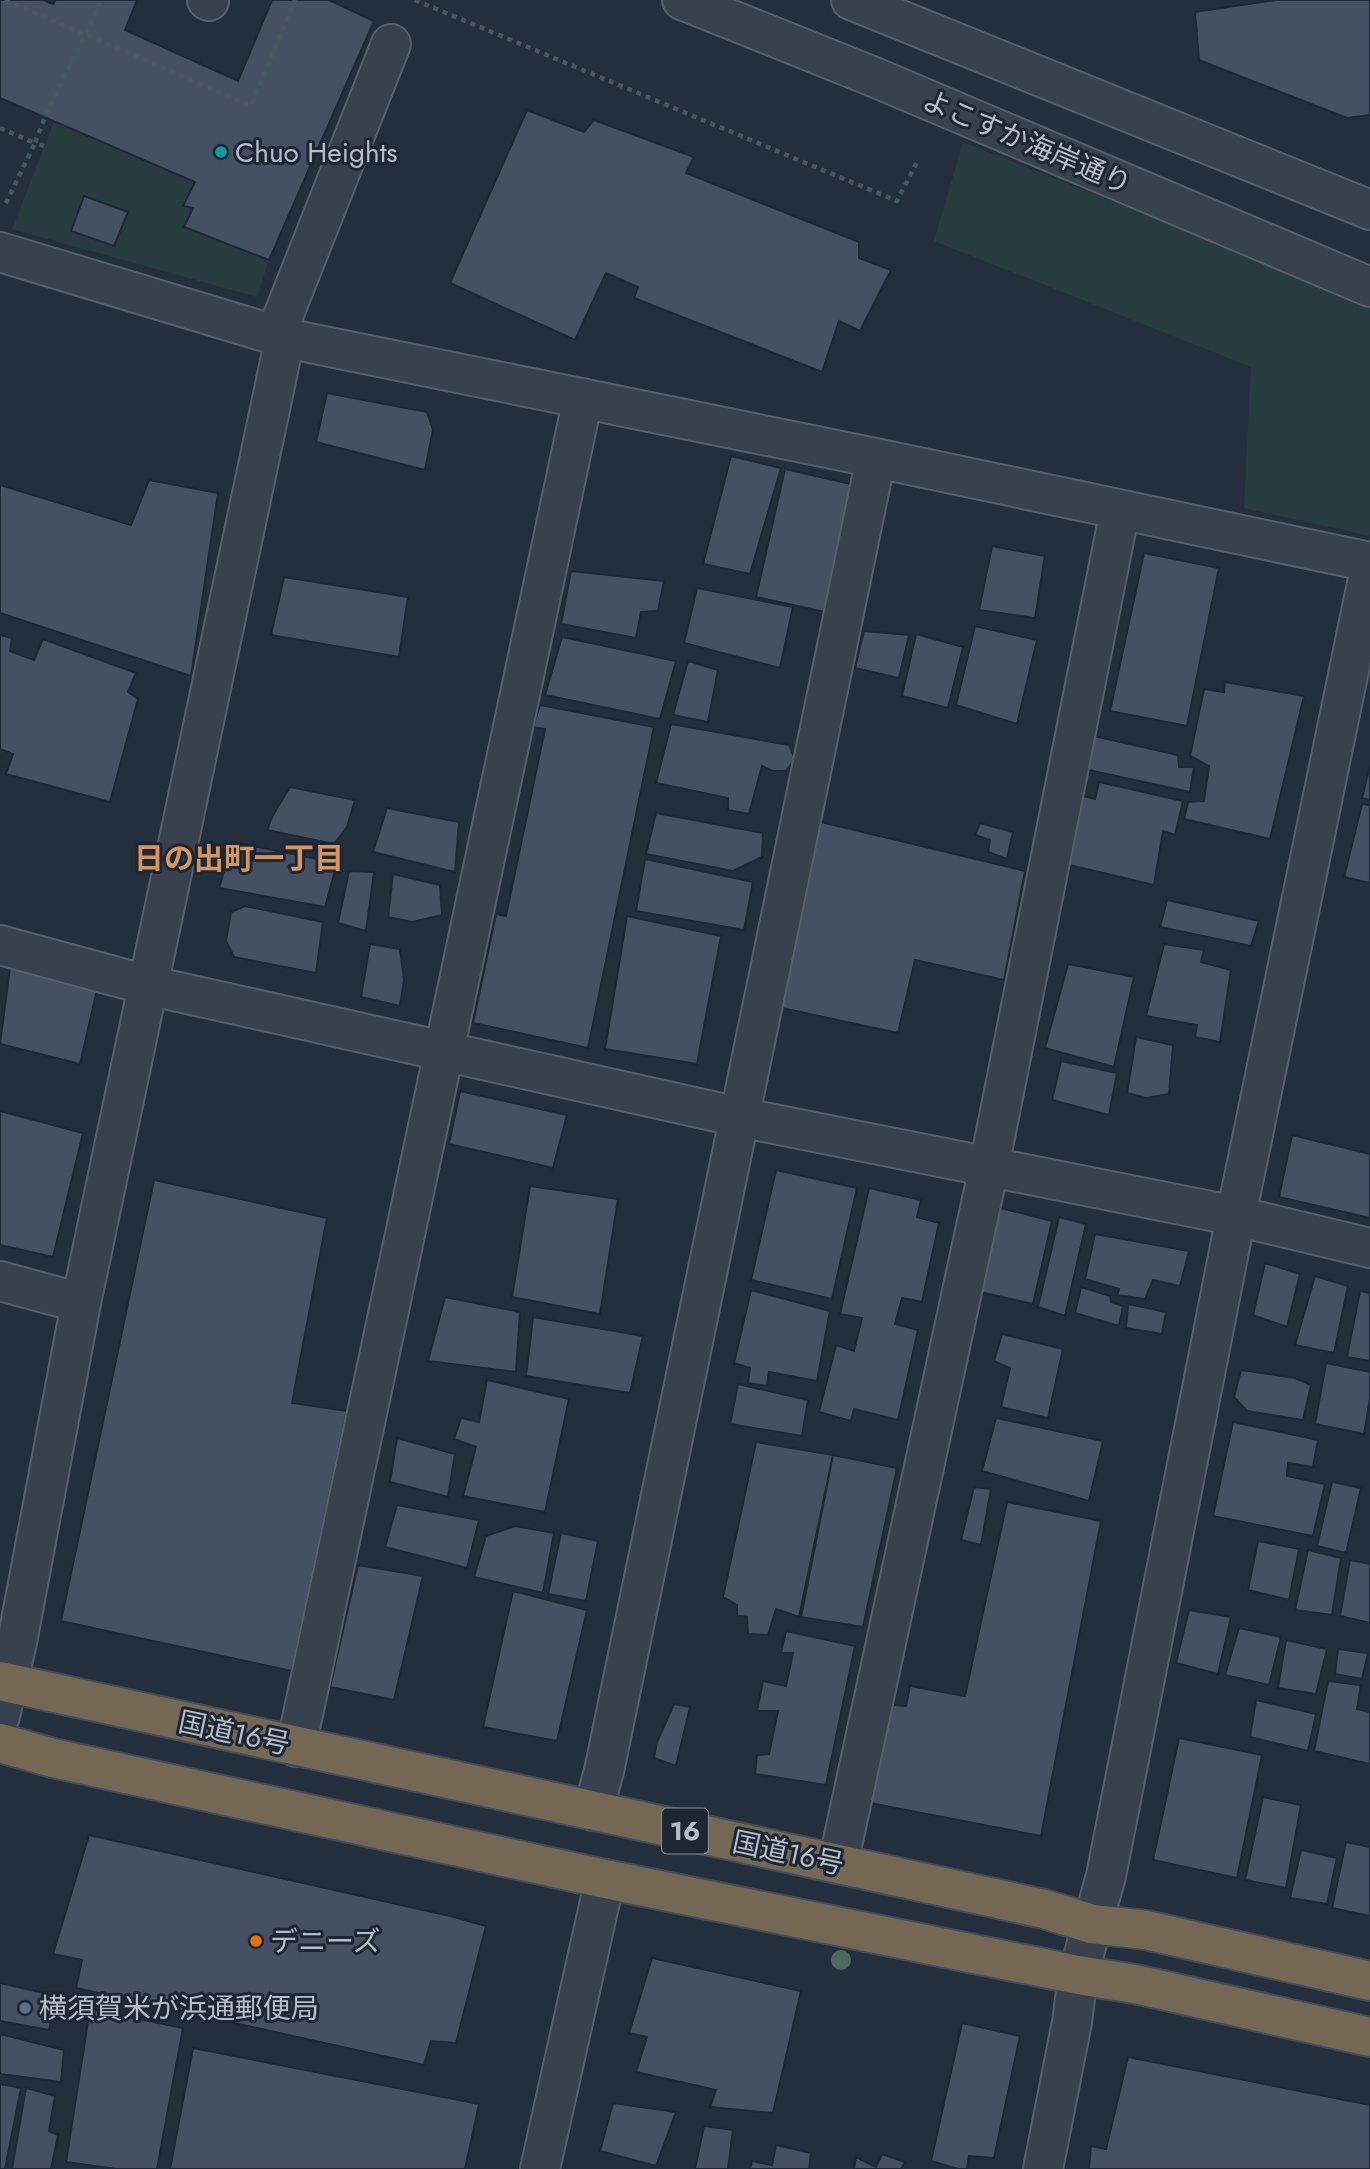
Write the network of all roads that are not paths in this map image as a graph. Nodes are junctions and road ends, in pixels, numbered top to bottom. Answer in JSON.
{"nodes":[{"id":1,"x":682,"y":0,"type":"edge"},
{"id":2,"x":851,"y":0,"type":"edge"},
{"id":3,"x":897,"y":9,"type":"edge"},
{"id":4,"x":391,"y":44,"type":"dead end"},
{"id":5,"x":874,"y":78,"type":"junction"},
{"id":6,"x":1370,"y":210,"type":"edge"},
{"id":7,"x":0,"y":252,"type":"edge"},
{"id":8,"x":1370,"y":287,"type":"edge"},
{"id":9,"x":281,"y":336,"type":"junction"},
{"id":10,"x":583,"y":398,"type":"junction"},
{"id":11,"x":876,"y":458,"type":"junction"},
{"id":12,"x":1120,"y":510,"type":"junction"},
{"id":13,"x":1370,"y":562,"type":"edge"},
{"id":14,"x":1370,"y":569,"type":"edge"},
{"id":15,"x":0,"y":945,"type":"edge"},
{"id":16,"x":147,"y":985,"type":"junction"},
{"id":17,"x":444,"y":1051,"type":"junction"},
{"id":18,"x":739,"y":1117,"type":"junction"},
{"id":19,"x":989,"y":1167,"type":"junction"},
{"id":20,"x":1236,"y":1216,"type":"junction"},
{"id":21,"x":1370,"y":1248,"type":"edge"},
{"id":22,"x":0,"y":1281,"type":"edge"},
{"id":23,"x":81,"y":1303,"type":"junction"},
{"id":24,"x":3,"y":1693,"type":"edge"},
{"id":25,"x":0,"y":1743,"type":"edge"},
{"id":26,"x":296,"y":1747,"type":"junction"},
{"id":27,"x":593,"y":1811,"type":"junction"},
{"id":28,"x":838,"y":1864,"type":"junction"},
{"id":29,"x":605,"y":1879,"type":"junction"},
{"id":30,"x":1092,"y":1924,"type":"junction"},
{"id":31,"x":1078,"y":1975,"type":"junction"},
{"id":32,"x":1370,"y":1981,"type":"edge"},
{"id":33,"x":1370,"y":2037,"type":"edge"},
{"id":34,"x":540,"y":2169,"type":"edge"},
{"id":35,"x":1043,"y":2169,"type":"edge"}],
"edges":[{"from":1,"to":5,"type":"street","name":"よこすか海岸通り"},
{"from":2,"to":3,"type":"street"},
{"from":3,"to":5,"type":"street"},
{"from":3,"to":6,"type":"street"},
{"from":4,"to":9,"type":"street"},
{"from":5,"to":8,"type":"street","name":"よこすか海岸通り"},
{"from":7,"to":9,"type":"street"},
{"from":9,"to":10,"type":"street"},
{"from":9,"to":16,"type":"street"},
{"from":10,"to":11,"type":"street"},
{"from":10,"to":17,"type":"street"},
{"from":11,"to":12,"type":"street"},
{"from":11,"to":18,"type":"street"},
{"from":12,"to":13,"type":"street"},
{"from":12,"to":19,"type":"street"},
{"from":14,"to":20,"type":"street"},
{"from":15,"to":16,"type":"street"},
{"from":16,"to":17,"type":"street"},
{"from":16,"to":23,"type":"street"},
{"from":17,"to":18,"type":"street"},
{"from":17,"to":26,"type":"street"},
{"from":18,"to":19,"type":"street"},
{"from":18,"to":27,"type":"street"},
{"from":19,"to":20,"type":"street"},
{"from":19,"to":28,"type":"street"},
{"from":20,"to":21,"type":"street"},
{"from":20,"to":30,"type":"street"},
{"from":22,"to":23,"type":"street"},
{"from":23,"to":24,"type":"street"},
{"from":24,"to":26,"type":"highway","name":"国道16号","number":"16"},
{"from":25,"to":29,"type":"highway","number":"16"},
{"from":26,"to":27,"type":"highway","name":"国道16号","number":"16"},
{"from":27,"to":28,"type":"highway","name":"国道16号","number":"16"},
{"from":28,"to":30,"type":"highway","name":"国道16号","number":"16"},
{"from":29,"to":31,"type":"highway","number":"16"},
{"from":29,"to":34,"type":"street"},
{"from":30,"to":31,"type":"street"},
{"from":30,"to":32,"type":"highway","name":"国道16号","number":"16"},
{"from":31,"to":33,"type":"highway","number":"16"},
{"from":31,"to":35,"type":"street"}]}
